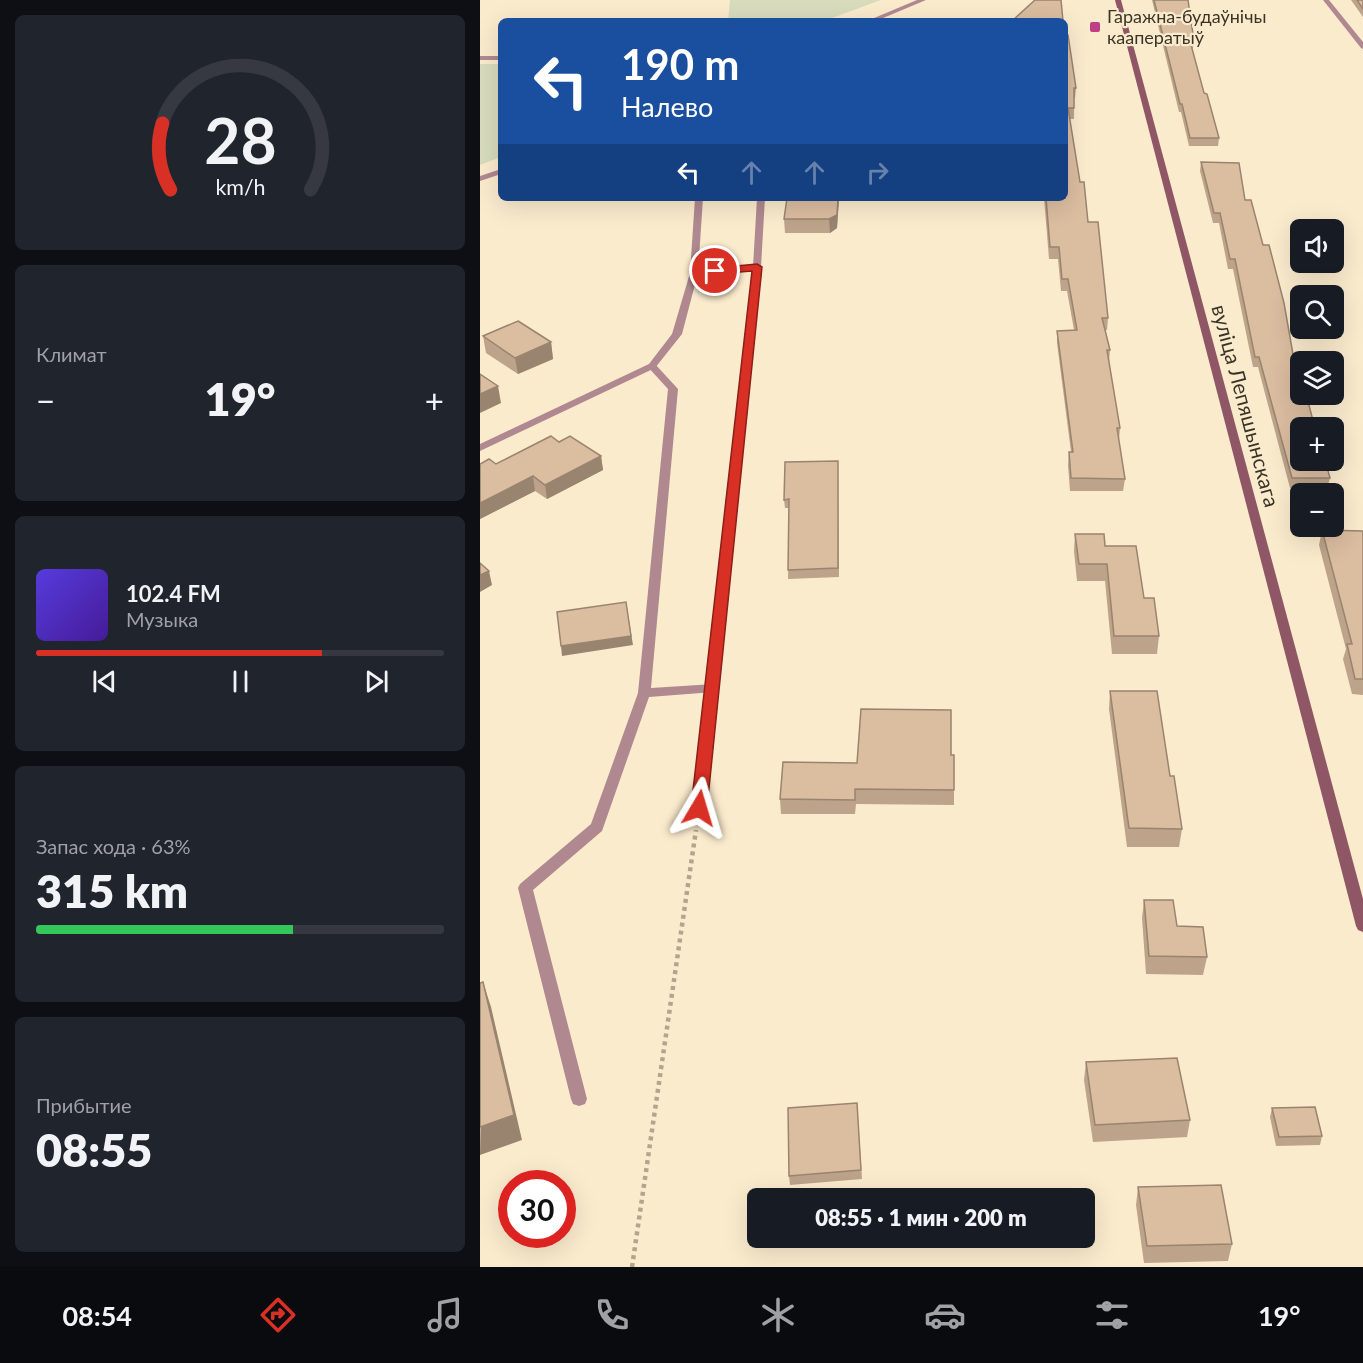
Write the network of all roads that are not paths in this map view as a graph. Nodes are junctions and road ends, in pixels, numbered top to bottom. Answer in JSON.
{"nodes":[{"id":1,"x":923,"y":0,"type":"edge"},
{"id":2,"x":1118,"y":0,"type":"edge"},
{"id":3,"x":1326,"y":0,"type":"edge"},
{"id":4,"x":878,"y":18,"type":"edge"},
{"id":5,"x":1363,"y":46,"type":"edge"},
{"id":6,"x":480,"y":58,"type":"edge"},
{"id":7,"x":498,"y":58,"type":"edge"},
{"id":8,"x":498,"y":172,"type":"edge"},
{"id":9,"x":480,"y":179,"type":"edge"},
{"id":10,"x":699,"y":201,"type":"edge"},
{"id":11,"x":761,"y":201,"type":"edge"},
{"id":12,"x":757,"y":267,"type":"junction"},
{"id":13,"x":694,"y":273,"type":"junction"},
{"id":14,"x":652,"y":366,"type":"junction"},
{"id":15,"x":480,"y":448,"type":"edge"},
{"id":16,"x":714,"y":688,"type":"junction"},
{"id":17,"x":644,"y":693,"type":"junction"},
{"id":18,"x":699,"y":808,"type":"road end"},
{"id":19,"x":1363,"y":926,"type":"edge"},
{"id":20,"x":579,"y":1099,"type":"dead end"}],
"edges":[{"from":1,"to":4,"type":"street"},
{"from":2,"to":19,"type":"street","name":"вуліца Лепяшынскага"},
{"from":3,"to":5,"type":"street"},
{"from":6,"to":7,"type":"street"},
{"from":8,"to":9,"type":"street"},
{"from":10,"to":13,"type":"street"},
{"from":11,"to":12,"type":"street"},
{"from":12,"to":13,"type":"street"},
{"from":12,"to":16,"type":"street"},
{"from":13,"to":14,"type":"street"},
{"from":14,"to":15,"type":"street"},
{"from":14,"to":17,"type":"street"},
{"from":16,"to":17,"type":"street"},
{"from":16,"to":18,"type":"street"},
{"from":17,"to":20,"type":"street"}]}
